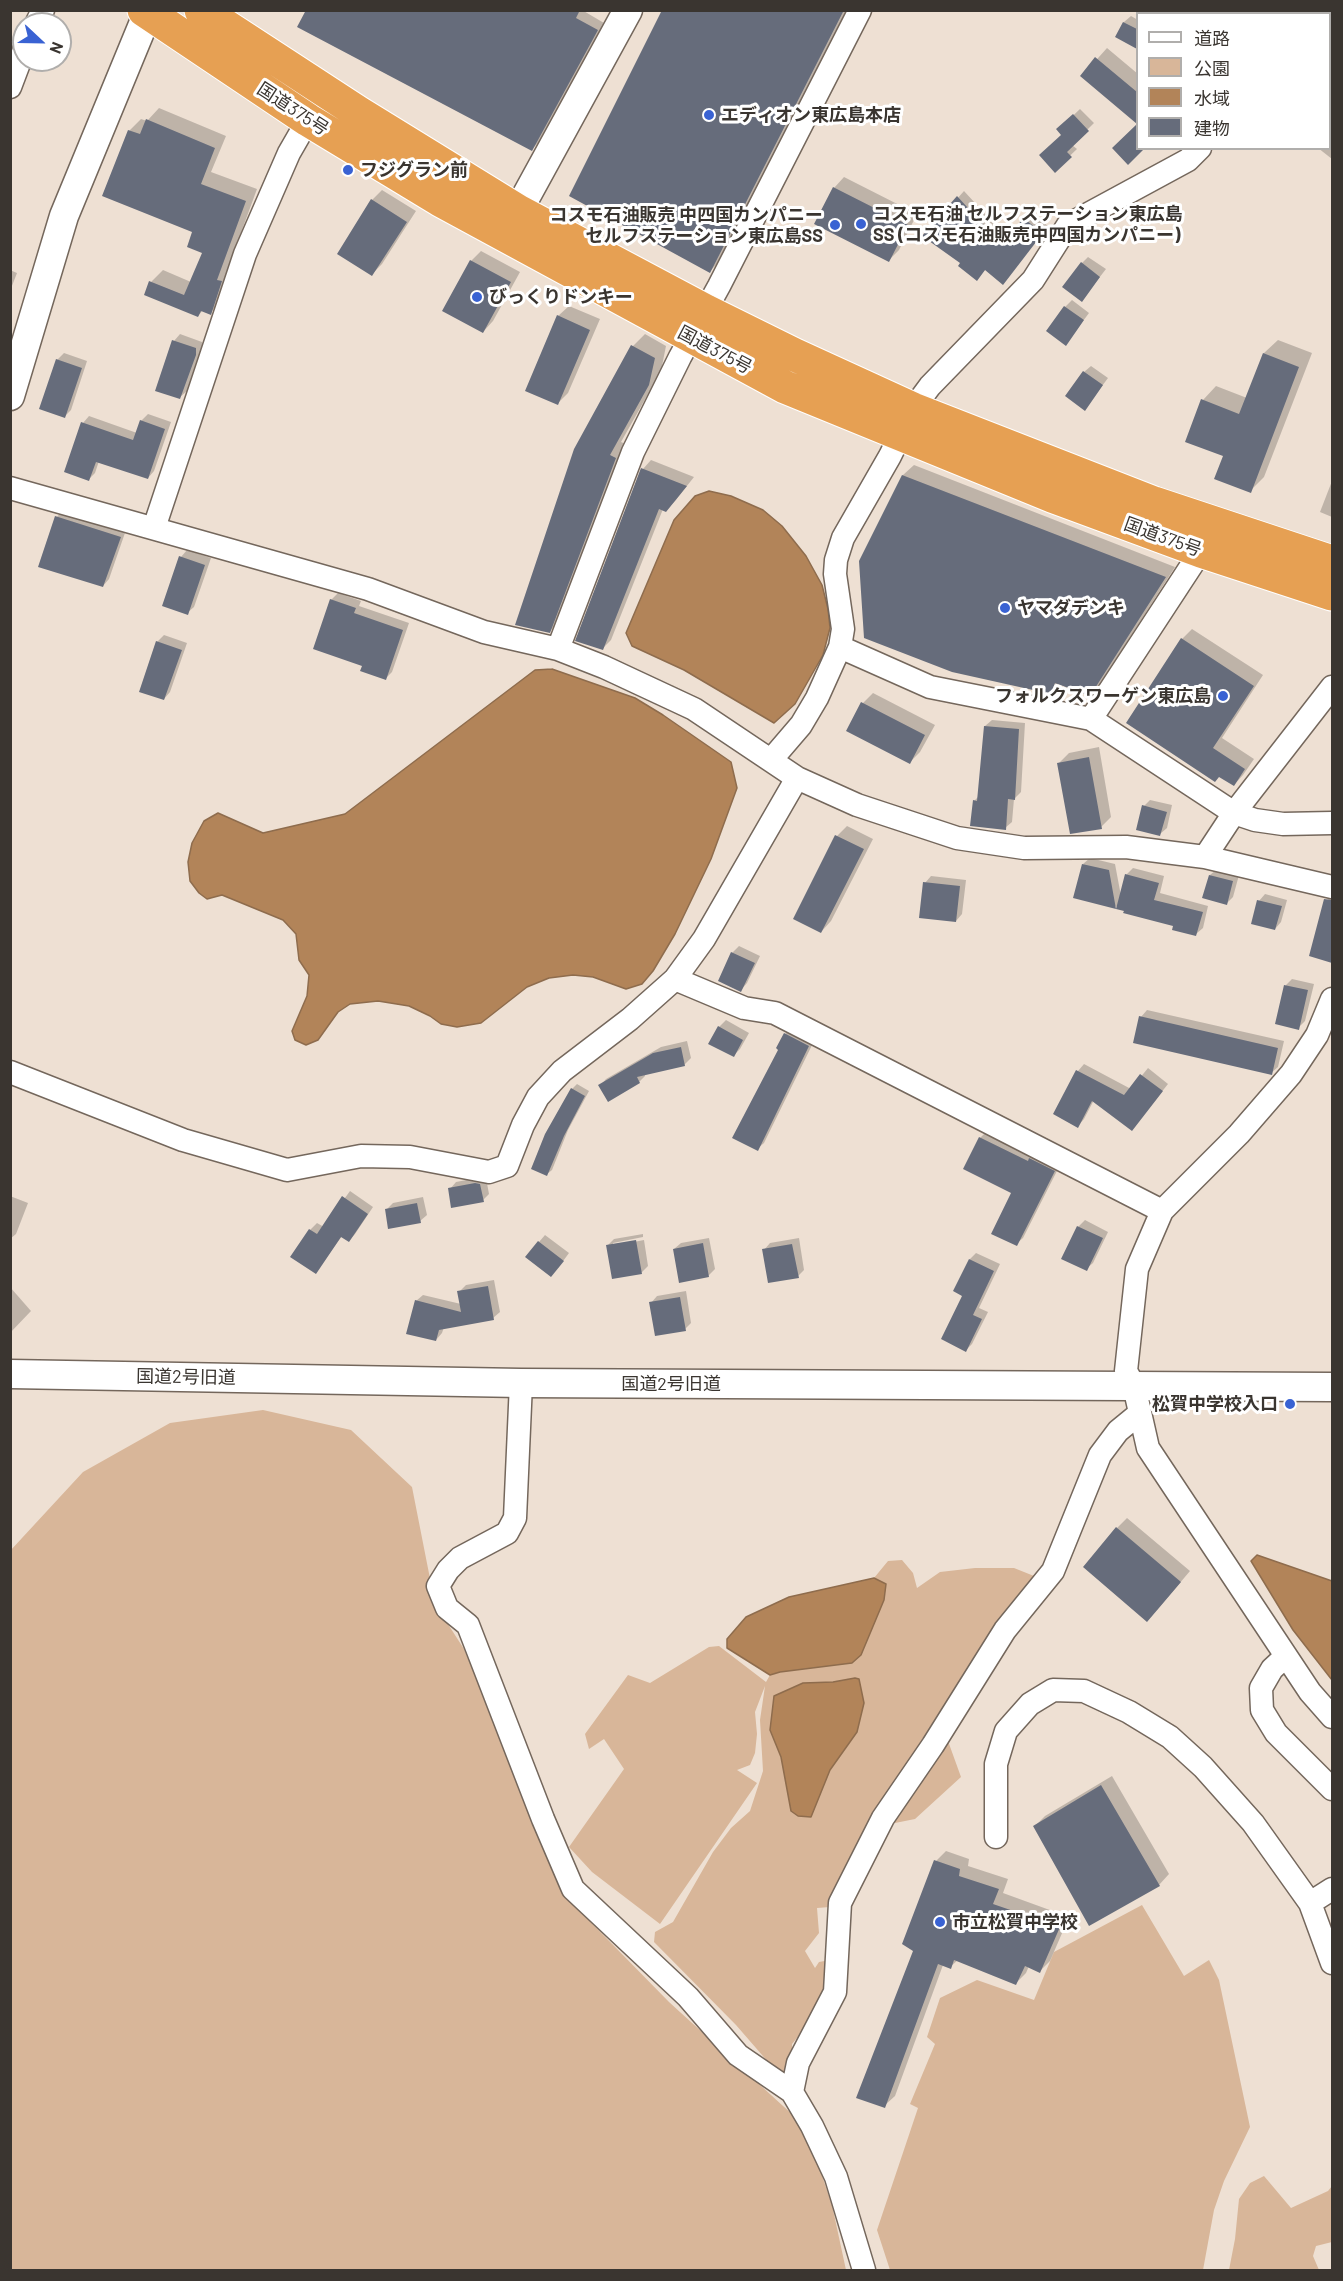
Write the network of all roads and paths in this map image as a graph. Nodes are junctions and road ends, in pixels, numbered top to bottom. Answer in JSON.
{"nodes":[{"id":1,"x":201,"y":10,"type":"edge"},
{"id":2,"x":628,"y":10,"type":"edge"},
{"id":3,"x":860,"y":10,"type":"edge"},
{"id":4,"x":147,"y":11,"type":"edge"},
{"id":5,"x":16,"y":72,"type":"edge"},
{"id":6,"x":10,"y":87,"type":"edge"},
{"id":7,"x":308,"y":120,"type":"junction"},
{"id":8,"x":1198,"y":150,"type":"edge"},
{"id":9,"x":518,"y":211,"type":"junction"},
{"id":10,"x":699,"y":325,"type":"junction"},
{"id":11,"x":10,"y":396,"type":"edge"},
{"id":12,"x":907,"y":422,"type":"junction"},
{"id":13,"x":10,"y":488,"type":"edge"},
{"id":14,"x":154,"y":528,"type":"junction"},
{"id":15,"x":1201,"y":551,"type":"junction"},
{"id":16,"x":1332,"y":562,"type":"edge"},
{"id":17,"x":1332,"y":594,"type":"edge"},
{"id":18,"x":840,"y":647,"type":"junction"},
{"id":19,"x":558,"y":649,"type":"junction"},
{"id":20,"x":1332,"y":687,"type":"edge"},
{"id":21,"x":1091,"y":719,"type":"junction"},
{"id":22,"x":771,"y":760,"type":"junction"},
{"id":23,"x":797,"y":778,"type":"junction"},
{"id":24,"x":1234,"y":813,"type":"junction"},
{"id":25,"x":1332,"y":823,"type":"edge"},
{"id":26,"x":1205,"y":857,"type":"junction"},
{"id":27,"x":1332,"y":886,"type":"edge"},
{"id":28,"x":675,"y":979,"type":"junction"},
{"id":29,"x":1332,"y":999,"type":"edge"},
{"id":30,"x":10,"y":1072,"type":"edge"},
{"id":31,"x":1162,"y":1211,"type":"junction"},
{"id":32,"x":10,"y":1374,"type":"edge"},
{"id":33,"x":521,"y":1383,"type":"junction"},
{"id":34,"x":1134,"y":1386,"type":"junction"},
{"id":35,"x":1332,"y":1387,"type":"edge"},
{"id":36,"x":1140,"y":1413,"type":"junction"},
{"id":37,"x":1286,"y":1656,"type":"junction"},
{"id":38,"x":1332,"y":1717,"type":"edge"},
{"id":39,"x":1332,"y":1789,"type":"edge"},
{"id":40,"x":996,"y":1837,"type":"dead end"},
{"id":41,"x":1332,"y":1889,"type":"edge"},
{"id":42,"x":1310,"y":1903,"type":"junction"},
{"id":43,"x":1332,"y":1962,"type":"edge"},
{"id":44,"x":792,"y":2092,"type":"junction"},
{"id":45,"x":864,"y":2271,"type":"edge"}],
"edges":[{"from":1,"to":9,"type":"highway","name":"国道375号"},
{"from":2,"to":9,"type":"street"},
{"from":3,"to":10,"type":"street"},
{"from":4,"to":7,"type":"highway","name":"国道375号"},
{"from":4,"to":11,"type":"street"},
{"from":5,"to":6,"type":"street"},
{"from":7,"to":10,"type":"highway","name":"国道375号"},
{"from":7,"to":14,"type":"street"},
{"from":8,"to":12,"type":"street"},
{"from":9,"to":10,"type":"highway","name":"国道375号"},
{"from":10,"to":12,"type":"highway","name":"国道375号"},
{"from":10,"to":19,"type":"street"},
{"from":12,"to":15,"type":"highway","name":"国道375号"},
{"from":12,"to":16,"type":"highway","name":"国道375号"},
{"from":12,"to":18,"type":"street"},
{"from":13,"to":14,"type":"street"},
{"from":14,"to":19,"type":"street"},
{"from":15,"to":17,"type":"highway","name":"国道375号"},
{"from":15,"to":21,"type":"street"},
{"from":18,"to":21,"type":"street"},
{"from":18,"to":22,"type":"street"},
{"from":19,"to":22,"type":"street"},
{"from":20,"to":24,"type":"street"},
{"from":21,"to":24,"type":"street"},
{"from":22,"to":23,"type":"street"},
{"from":23,"to":26,"type":"street"},
{"from":23,"to":28,"type":"street"},
{"from":24,"to":25,"type":"street"},
{"from":24,"to":26,"type":"street"},
{"from":26,"to":27,"type":"street"},
{"from":28,"to":30,"type":"street"},
{"from":28,"to":31,"type":"street"},
{"from":29,"to":31,"type":"street"},
{"from":31,"to":34,"type":"street"},
{"from":32,"to":33,"type":"street","name":"国道2号旧道"},
{"from":33,"to":34,"type":"street","name":"国道2号旧道"},
{"from":33,"to":44,"type":"street"},
{"from":34,"to":35,"type":"street","name":"国道2号旧道"},
{"from":34,"to":36,"type":"street"},
{"from":36,"to":37,"type":"street"},
{"from":36,"to":44,"type":"street"},
{"from":37,"to":38,"type":"street"},
{"from":37,"to":39,"type":"street"},
{"from":40,"to":42,"type":"street"},
{"from":41,"to":42,"type":"street"},
{"from":42,"to":43,"type":"street"},
{"from":44,"to":45,"type":"street"}]}
